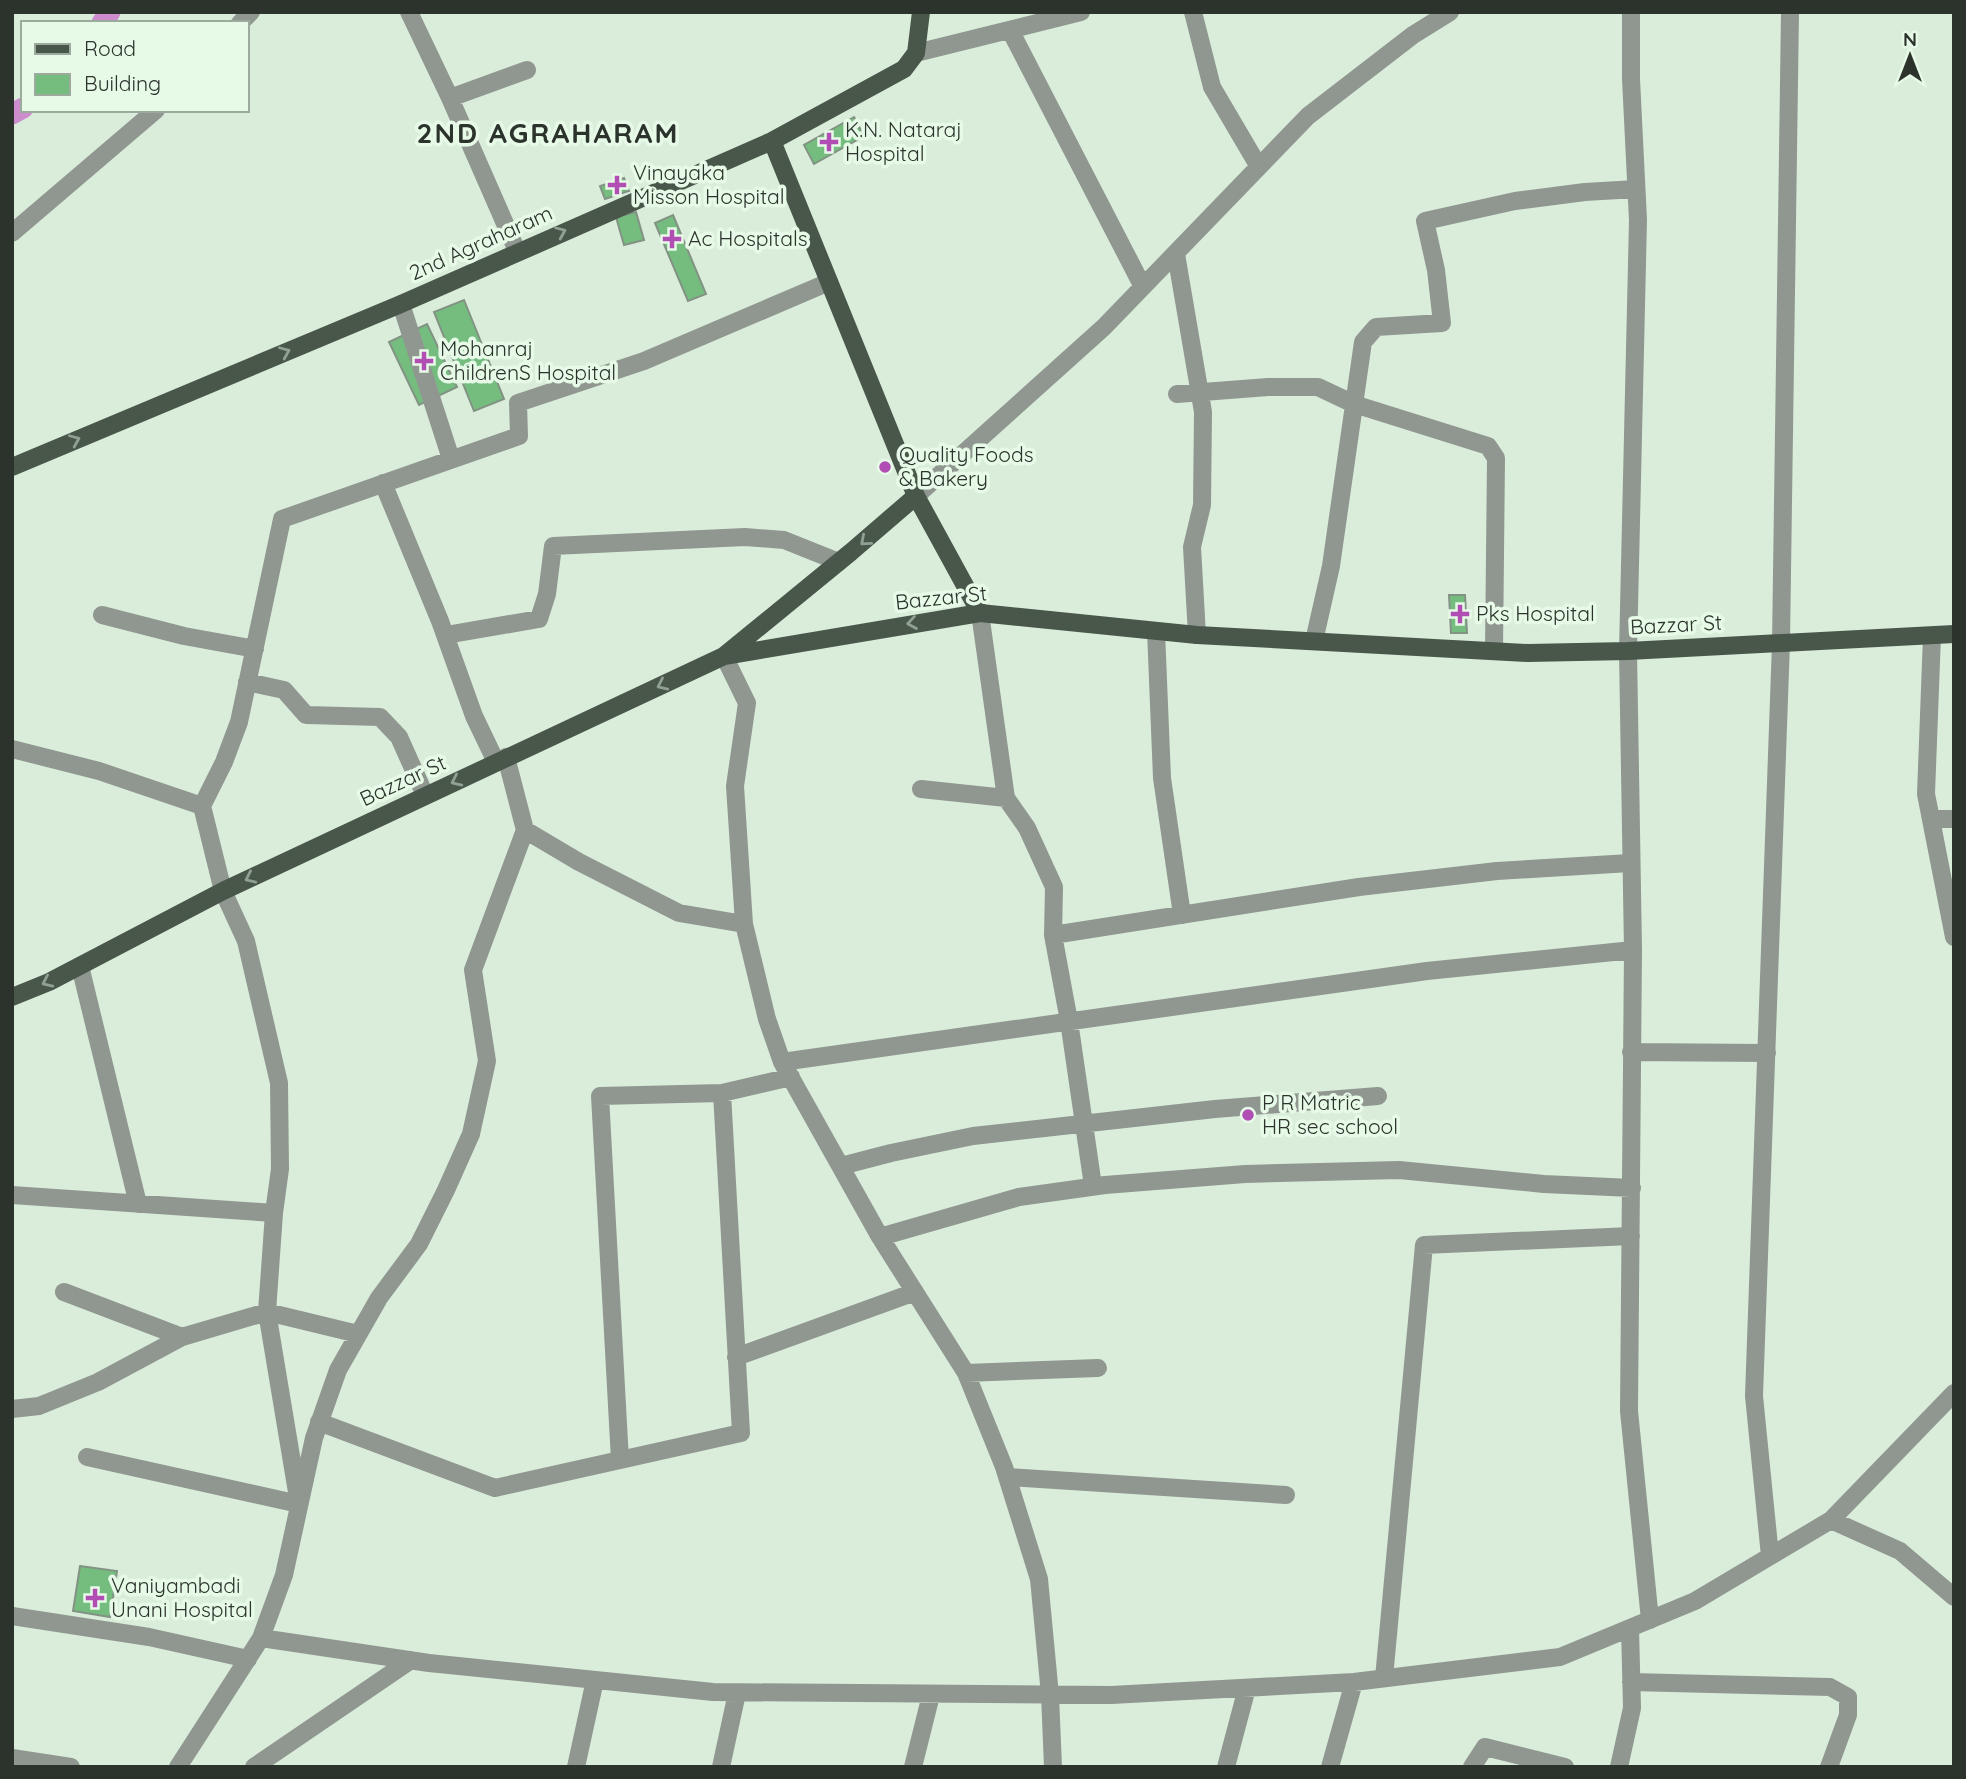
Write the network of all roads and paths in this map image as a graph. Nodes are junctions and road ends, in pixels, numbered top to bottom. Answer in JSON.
{"nodes":[{"id":1,"x":409,"y":12,"type":"edge"},
{"id":2,"x":921,"y":12,"type":"edge"},
{"id":3,"x":1081,"y":12,"type":"edge"},
{"id":4,"x":1193,"y":12,"type":"edge"},
{"id":5,"x":1450,"y":12,"type":"edge"},
{"id":6,"x":1631,"y":12,"type":"edge"},
{"id":7,"x":1790,"y":12,"type":"edge"},
{"id":8,"x":1010,"y":30,"type":"junction"},
{"id":9,"x":916,"y":53,"type":"junction"},
{"id":10,"x":527,"y":70,"type":"dead end"},
{"id":11,"x":450,"y":98,"type":"junction"},
{"id":12,"x":154,"y":112,"type":"edge"},
{"id":13,"x":772,"y":141,"type":"junction"},
{"id":14,"x":1259,"y":167,"type":"junction"},
{"id":15,"x":1636,"y":189,"type":"junction"},
{"id":16,"x":12,"y":233,"type":"edge"},
{"id":17,"x":517,"y":251,"type":"junction"},
{"id":18,"x":1176,"y":254,"type":"junction"},
{"id":19,"x":829,"y":282,"type":"junction"},
{"id":20,"x":1143,"y":287,"type":"junction"},
{"id":21,"x":401,"y":304,"type":"junction"},
{"id":22,"x":1199,"y":393,"type":"junction"},
{"id":23,"x":1177,"y":394,"type":"dead end"},
{"id":24,"x":1354,"y":404,"type":"junction"},
{"id":25,"x":451,"y":459,"type":"junction"},
{"id":26,"x":12,"y":467,"type":"edge"},
{"id":27,"x":383,"y":483,"type":"junction"},
{"id":28,"x":916,"y":496,"type":"junction"},
{"id":29,"x":839,"y":562,"type":"junction"},
{"id":30,"x":980,"y":613,"type":"junction"},
{"id":31,"x":102,"y":615,"type":"dead end"},
{"id":32,"x":1156,"y":631,"type":"junction"},
{"id":33,"x":1954,"y":634,"type":"edge"},
{"id":34,"x":446,"y":635,"type":"junction"},
{"id":35,"x":1197,"y":635,"type":"junction"},
{"id":36,"x":1932,"y":636,"type":"junction"},
{"id":37,"x":1314,"y":641,"type":"junction"},
{"id":38,"x":1782,"y":643,"type":"junction"},
{"id":39,"x":255,"y":649,"type":"junction"},
{"id":40,"x":1494,"y":651,"type":"junction"},
{"id":41,"x":1628,"y":651,"type":"junction"},
{"id":42,"x":723,"y":656,"type":"junction"},
{"id":43,"x":247,"y":682,"type":"junction"},
{"id":44,"x":12,"y":749,"type":"edge"},
{"id":45,"x":501,"y":759,"type":"junction"},
{"id":46,"x":921,"y":789,"type":"dead end"},
{"id":47,"x":425,"y":795,"type":"junction"},
{"id":48,"x":1006,"y":798,"type":"junction"},
{"id":49,"x":202,"y":806,"type":"junction"},
{"id":50,"x":1931,"y":819,"type":"junction"},
{"id":51,"x":1954,"y":819,"type":"edge"},
{"id":52,"x":525,"y":830,"type":"junction"},
{"id":53,"x":1630,"y":863,"type":"junction"},
{"id":54,"x":223,"y":891,"type":"junction"},
{"id":55,"x":1182,"y":915,"type":"junction"},
{"id":56,"x":744,"y":924,"type":"junction"},
{"id":57,"x":1053,"y":935,"type":"junction"},
{"id":58,"x":1954,"y":937,"type":"edge"},
{"id":59,"x":1633,"y":950,"type":"junction"},
{"id":60,"x":80,"y":966,"type":"junction"},
{"id":61,"x":12,"y":997,"type":"edge"},
{"id":62,"x":1069,"y":1021,"type":"junction"},
{"id":63,"x":1631,"y":1052,"type":"junction"},
{"id":64,"x":1767,"y":1053,"type":"junction"},
{"id":65,"x":786,"y":1070,"type":"junction"},
{"id":66,"x":722,"y":1093,"type":"junction"},
{"id":67,"x":1378,"y":1096,"type":"dead end"},
{"id":68,"x":1084,"y":1123,"type":"junction"},
{"id":69,"x":841,"y":1166,"type":"junction"},
{"id":70,"x":1093,"y":1186,"type":"junction"},
{"id":71,"x":1632,"y":1188,"type":"junction"},
{"id":72,"x":12,"y":1195,"type":"edge"},
{"id":73,"x":138,"y":1204,"type":"junction"},
{"id":74,"x":274,"y":1213,"type":"junction"},
{"id":75,"x":1631,"y":1236,"type":"junction"},
{"id":76,"x":880,"y":1237,"type":"junction"},
{"id":77,"x":64,"y":1292,"type":"dead end"},
{"id":78,"x":915,"y":1292,"type":"junction"},
{"id":79,"x":267,"y":1312,"type":"junction"},
{"id":80,"x":358,"y":1334,"type":"junction"},
{"id":81,"x":182,"y":1337,"type":"junction"},
{"id":82,"x":736,"y":1357,"type":"junction"},
{"id":83,"x":1098,"y":1368,"type":"dead end"},
{"id":84,"x":966,"y":1373,"type":"junction"},
{"id":85,"x":1954,"y":1393,"type":"edge"},
{"id":86,"x":12,"y":1409,"type":"edge"},
{"id":87,"x":319,"y":1422,"type":"junction"},
{"id":88,"x":88,"y":1457,"type":"dead end"},
{"id":89,"x":620,"y":1461,"type":"junction"},
{"id":90,"x":1008,"y":1478,"type":"junction"},
{"id":91,"x":1286,"y":1495,"type":"dead end"},
{"id":92,"x":299,"y":1504,"type":"junction"},
{"id":93,"x":1831,"y":1520,"type":"junction"},
{"id":94,"x":1770,"y":1556,"type":"junction"},
{"id":95,"x":1954,"y":1597,"type":"edge"},
{"id":96,"x":12,"y":1616,"type":"edge"},
{"id":97,"x":1650,"y":1620,"type":"junction"},
{"id":98,"x":1630,"y":1628,"type":"junction"},
{"id":99,"x":261,"y":1638,"type":"junction"},
{"id":100,"x":248,"y":1658,"type":"junction"},
{"id":101,"x":411,"y":1660,"type":"junction"},
{"id":102,"x":1384,"y":1678,"type":"junction"},
{"id":103,"x":595,"y":1680,"type":"junction"},
{"id":104,"x":1354,"y":1682,"type":"junction"},
{"id":105,"x":1631,"y":1682,"type":"junction"},
{"id":106,"x":1247,"y":1688,"type":"junction"},
{"id":107,"x":737,"y":1693,"type":"junction"},
{"id":108,"x":931,"y":1695,"type":"junction"},
{"id":109,"x":1050,"y":1695,"type":"junction"},
{"id":110,"x":12,"y":1758,"type":"edge"},
{"id":111,"x":71,"y":1767,"type":"edge"},
{"id":112,"x":178,"y":1767,"type":"edge"},
{"id":113,"x":254,"y":1767,"type":"edge"},
{"id":114,"x":576,"y":1767,"type":"edge"},
{"id":115,"x":721,"y":1767,"type":"edge"},
{"id":116,"x":913,"y":1767,"type":"edge"},
{"id":117,"x":1053,"y":1767,"type":"edge"},
{"id":118,"x":1226,"y":1767,"type":"edge"},
{"id":119,"x":1330,"y":1767,"type":"edge"},
{"id":120,"x":1472,"y":1767,"type":"edge"},
{"id":121,"x":1565,"y":1767,"type":"edge"},
{"id":122,"x":1619,"y":1767,"type":"edge"},
{"id":123,"x":1829,"y":1767,"type":"edge"}],
"edges":[{"from":1,"to":11,"type":"street"},
{"from":2,"to":9,"type":"main road"},
{"from":3,"to":8,"type":"street"},
{"from":4,"to":14,"type":"street"},
{"from":5,"to":14,"type":"street"},
{"from":6,"to":15,"type":"street"},
{"from":7,"to":38,"type":"street"},
{"from":8,"to":9,"type":"street"},
{"from":8,"to":20,"type":"street"},
{"from":9,"to":13,"type":"main road","name":"2nd Agraharam"},
{"from":10,"to":11,"type":"street"},
{"from":11,"to":17,"type":"street"},
{"from":12,"to":16,"type":"street"},
{"from":17,"to":13,"type":"main road","name":"2nd Agraharam","one_way":true},
{"from":13,"to":19,"type":"main road"},
{"from":14,"to":18,"type":"street"},
{"from":15,"to":24,"type":"street"},
{"from":15,"to":41,"type":"street"},
{"from":17,"to":21,"type":"main road","name":"2nd Agraharam"},
{"from":18,"to":20,"type":"street"},
{"from":18,"to":22,"type":"street"},
{"from":19,"to":25,"type":"street"},
{"from":19,"to":28,"type":"main road"},
{"from":20,"to":28,"type":"street"},
{"from":21,"to":25,"type":"street"},
{"from":26,"to":21,"type":"main road","name":"2nd Agraharam","one_way":true},
{"from":22,"to":23,"type":"street"},
{"from":22,"to":24,"type":"street"},
{"from":22,"to":35,"type":"street"},
{"from":24,"to":37,"type":"street"},
{"from":24,"to":40,"type":"street"},
{"from":25,"to":27,"type":"street"},
{"from":27,"to":34,"type":"street"},
{"from":27,"to":39,"type":"street"},
{"from":28,"to":29,"type":"main road","one_way":true},
{"from":28,"to":30,"type":"main road"},
{"from":29,"to":34,"type":"street"},
{"from":29,"to":42,"type":"main road"},
{"from":30,"to":32,"type":"main road","name":"Bazzar St"},
{"from":30,"to":42,"type":"main road","name":"Bazzar St","one_way":true},
{"from":30,"to":48,"type":"street"},
{"from":31,"to":39,"type":"street"},
{"from":32,"to":35,"type":"main road","name":"Bazzar St"},
{"from":32,"to":55,"type":"street"},
{"from":33,"to":36,"type":"main road","name":"Bazzar St"},
{"from":34,"to":45,"type":"street"},
{"from":35,"to":37,"type":"main road","name":"Bazzar St"},
{"from":36,"to":38,"type":"main road","name":"Bazzar St"},
{"from":36,"to":50,"type":"street"},
{"from":37,"to":40,"type":"main road","name":"Bazzar St"},
{"from":38,"to":41,"type":"main road","name":"Bazzar St"},
{"from":38,"to":64,"type":"street"},
{"from":39,"to":43,"type":"street"},
{"from":40,"to":41,"type":"main road","name":"Bazzar St"},
{"from":41,"to":53,"type":"street"},
{"from":42,"to":45,"type":"main road","name":"Bazzar St","one_way":true},
{"from":42,"to":56,"type":"street"},
{"from":43,"to":47,"type":"street"},
{"from":43,"to":49,"type":"street"},
{"from":44,"to":49,"type":"street"},
{"from":45,"to":47,"type":"main road","name":"Bazzar St","one_way":true},
{"from":45,"to":52,"type":"street"},
{"from":46,"to":48,"type":"street"},
{"from":47,"to":54,"type":"main road","name":"Bazzar St","one_way":true},
{"from":48,"to":57,"type":"street"},
{"from":49,"to":54,"type":"street"},
{"from":50,"to":51,"type":"street"},
{"from":50,"to":58,"type":"street"},
{"from":52,"to":56,"type":"street"},
{"from":52,"to":80,"type":"street"},
{"from":53,"to":55,"type":"street"},
{"from":53,"to":59,"type":"street"},
{"from":54,"to":60,"type":"main road","name":"Bazzar St"},
{"from":54,"to":74,"type":"street"},
{"from":55,"to":57,"type":"street"},
{"from":56,"to":65,"type":"street"},
{"from":57,"to":62,"type":"street"},
{"from":59,"to":62,"type":"street"},
{"from":59,"to":63,"type":"street"},
{"from":60,"to":61,"type":"main road","name":"Bazzar St","one_way":true},
{"from":60,"to":73,"type":"street"},
{"from":62,"to":65,"type":"street"},
{"from":62,"to":68,"type":"street"},
{"from":63,"to":64,"type":"street"},
{"from":63,"to":71,"type":"street"},
{"from":64,"to":94,"type":"street"},
{"from":65,"to":66,"type":"street"},
{"from":65,"to":69,"type":"street"},
{"from":66,"to":82,"type":"street"},
{"from":66,"to":89,"type":"street"},
{"from":67,"to":68,"type":"street"},
{"from":68,"to":69,"type":"street"},
{"from":68,"to":70,"type":"street"},
{"from":69,"to":76,"type":"street"},
{"from":70,"to":71,"type":"street"},
{"from":70,"to":76,"type":"street"},
{"from":71,"to":75,"type":"street"},
{"from":72,"to":73,"type":"street"},
{"from":73,"to":74,"type":"street"},
{"from":74,"to":79,"type":"street"},
{"from":75,"to":97,"type":"street"},
{"from":75,"to":102,"type":"street"},
{"from":76,"to":78,"type":"street"},
{"from":77,"to":81,"type":"street"},
{"from":78,"to":82,"type":"street"},
{"from":78,"to":84,"type":"street"},
{"from":79,"to":80,"type":"street"},
{"from":79,"to":81,"type":"street"},
{"from":79,"to":92,"type":"street"},
{"from":80,"to":87,"type":"street"},
{"from":81,"to":86,"type":"street"},
{"from":82,"to":89,"type":"street"},
{"from":83,"to":84,"type":"street"},
{"from":84,"to":90,"type":"street"},
{"from":85,"to":93,"type":"street"},
{"from":87,"to":89,"type":"street"},
{"from":87,"to":92,"type":"street"},
{"from":88,"to":92,"type":"street"},
{"from":90,"to":91,"type":"street"},
{"from":90,"to":109,"type":"street"},
{"from":92,"to":99,"type":"street"},
{"from":93,"to":94,"type":"street"},
{"from":93,"to":95,"type":"street"},
{"from":94,"to":97,"type":"street"},
{"from":96,"to":100,"type":"street"},
{"from":97,"to":98,"type":"street"},
{"from":98,"to":102,"type":"street"},
{"from":98,"to":105,"type":"street"},
{"from":99,"to":100,"type":"street"},
{"from":99,"to":101,"type":"street"},
{"from":100,"to":112,"type":"street"},
{"from":101,"to":103,"type":"street"},
{"from":101,"to":113,"type":"street"},
{"from":102,"to":104,"type":"street"},
{"from":103,"to":107,"type":"street"},
{"from":103,"to":114,"type":"street"},
{"from":104,"to":106,"type":"street"},
{"from":104,"to":119,"type":"street"},
{"from":105,"to":122,"type":"street"},
{"from":105,"to":123,"type":"street"},
{"from":106,"to":109,"type":"street"},
{"from":106,"to":118,"type":"street"},
{"from":107,"to":108,"type":"street"},
{"from":107,"to":115,"type":"street"},
{"from":108,"to":109,"type":"street"},
{"from":108,"to":116,"type":"street"},
{"from":109,"to":117,"type":"street"},
{"from":110,"to":111,"type":"street"},
{"from":120,"to":121,"type":"street"}]}
